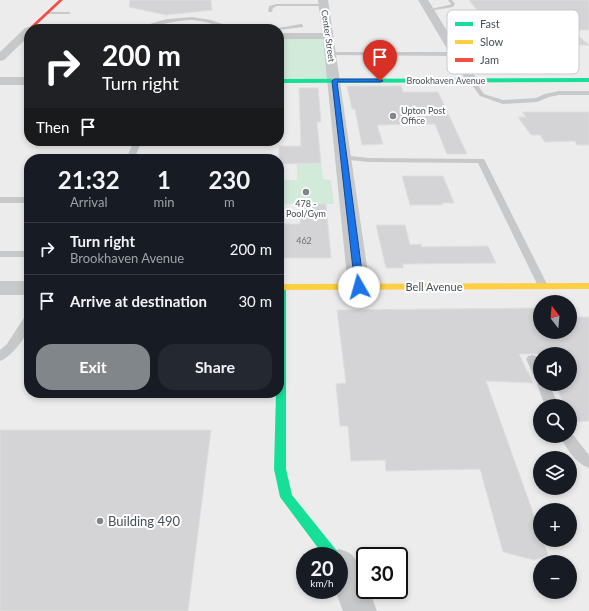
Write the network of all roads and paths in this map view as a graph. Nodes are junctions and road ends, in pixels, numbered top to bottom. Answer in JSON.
{"nodes":[{"id":1,"x":61,"y":0,"type":"edge"},
{"id":2,"x":423,"y":0,"type":"edge"},
{"id":3,"x":450,"y":0,"type":"edge"},
{"id":4,"x":323,"y":2,"type":"edge"},
{"id":5,"x":428,"y":10,"type":"junction"},
{"id":6,"x":270,"y":11,"type":"dead end"},
{"id":7,"x":47,"y":13,"type":"junction"},
{"id":8,"x":69,"y":13,"type":"dead end"},
{"id":9,"x":36,"y":24,"type":"edge"},
{"id":10,"x":153,"y":24,"type":"edge"},
{"id":11,"x":218,"y":24,"type":"edge"},
{"id":12,"x":301,"y":26,"type":"dead end"},
{"id":13,"x":284,"y":28,"type":"edge"},
{"id":14,"x":24,"y":34,"type":"edge"},
{"id":15,"x":24,"y":36,"type":"edge"},
{"id":16,"x":284,"y":36,"type":"edge"},
{"id":17,"x":327,"y":36,"type":"junction"},
{"id":18,"x":445,"y":36,"type":"joint"},
{"id":19,"x":7,"y":37,"type":"dead end"},
{"id":20,"x":447,"y":39,"type":"edge"},
{"id":21,"x":330,"y":54,"type":"junction"},
{"id":22,"x":447,"y":54,"type":"edge"},
{"id":23,"x":0,"y":58,"type":"edge"},
{"id":24,"x":468,"y":74,"type":"edge"},
{"id":25,"x":472,"y":80,"type":"junction"},
{"id":26,"x":589,"y":80,"type":"edge"},
{"id":27,"x":0,"y":81,"type":"edge"},
{"id":28,"x":24,"y":81,"type":"edge"},
{"id":29,"x":284,"y":81,"type":"edge"},
{"id":30,"x":334,"y":81,"type":"junction"},
{"id":31,"x":589,"y":93,"type":"edge"},
{"id":32,"x":344,"y":157,"type":"junction"},
{"id":33,"x":0,"y":200,"type":"edge"},
{"id":34,"x":24,"y":200,"type":"edge"},
{"id":35,"x":0,"y":254,"type":"edge"},
{"id":36,"x":24,"y":254,"type":"edge"},
{"id":37,"x":543,"y":286,"type":"junction"},
{"id":38,"x":589,"y":286,"type":"edge"},
{"id":39,"x":284,"y":287,"type":"edge"},
{"id":40,"x":359,"y":287,"type":"junction"},
{"id":41,"x":0,"y":288,"type":"edge"},
{"id":42,"x":24,"y":288,"type":"edge"},
{"id":43,"x":24,"y":326,"type":"edge"},
{"id":44,"x":0,"y":357,"type":"edge"},
{"id":45,"x":280,"y":398,"type":"edge"},
{"id":46,"x":572,"y":443,"type":"edge"},
{"id":47,"x":589,"y":462,"type":"edge"},
{"id":48,"x":325,"y":547,"type":"edge"},
{"id":49,"x":348,"y":581,"type":"edge"},
{"id":50,"x":360,"y":611,"type":"edge"}],
"edges":[{"from":1,"to":7,"type":"street"},
{"from":2,"to":5,"type":"street"},
{"from":3,"to":5,"type":"lane"},
{"from":4,"to":6,"type":"lane"},
{"from":4,"to":17,"type":"street","name":"Center Street"},
{"from":5,"to":18,"type":"street"},
{"from":7,"to":8,"type":"lane"},
{"from":7,"to":9,"type":"street"},
{"from":10,"to":11,"type":"lane"},
{"from":12,"to":13,"type":"lane"},
{"from":14,"to":19,"type":"street"},
{"from":15,"to":23,"type":"street"},
{"from":16,"to":17,"type":"street"},
{"from":17,"to":21,"type":"street","name":"Center Street"},
{"from":18,"to":20,"type":"street"},
{"from":21,"to":22,"type":"lane"},
{"from":21,"to":30,"type":"street","name":"Center Street"},
{"from":24,"to":25,"type":"street"},
{"from":25,"to":26,"type":"street","name":"Brookhaven Avenue"},
{"from":25,"to":30,"type":"street","name":"Brookhaven Avenue"},
{"from":25,"to":31,"type":"lane"},
{"from":27,"to":28,"type":"street"},
{"from":29,"to":30,"type":"street","name":"Brookhaven Avenue"},
{"from":30,"to":32,"type":"street","name":"Center Street"},
{"from":32,"to":37,"type":"lane"},
{"from":32,"to":40,"type":"street","name":"Center Street"},
{"from":33,"to":34,"type":"lane"},
{"from":35,"to":36,"type":"lane"},
{"from":37,"to":38,"type":"street","name":"Bell Avenue"},
{"from":37,"to":40,"type":"street","name":"Bell Avenue"},
{"from":39,"to":40,"type":"street","name":"Bell Avenue"},
{"from":41,"to":42,"type":"street"},
{"from":43,"to":44,"type":"lane"},
{"from":45,"to":48,"type":"street"},
{"from":46,"to":47,"type":"lane"},
{"from":49,"to":50,"type":"street"}]}
